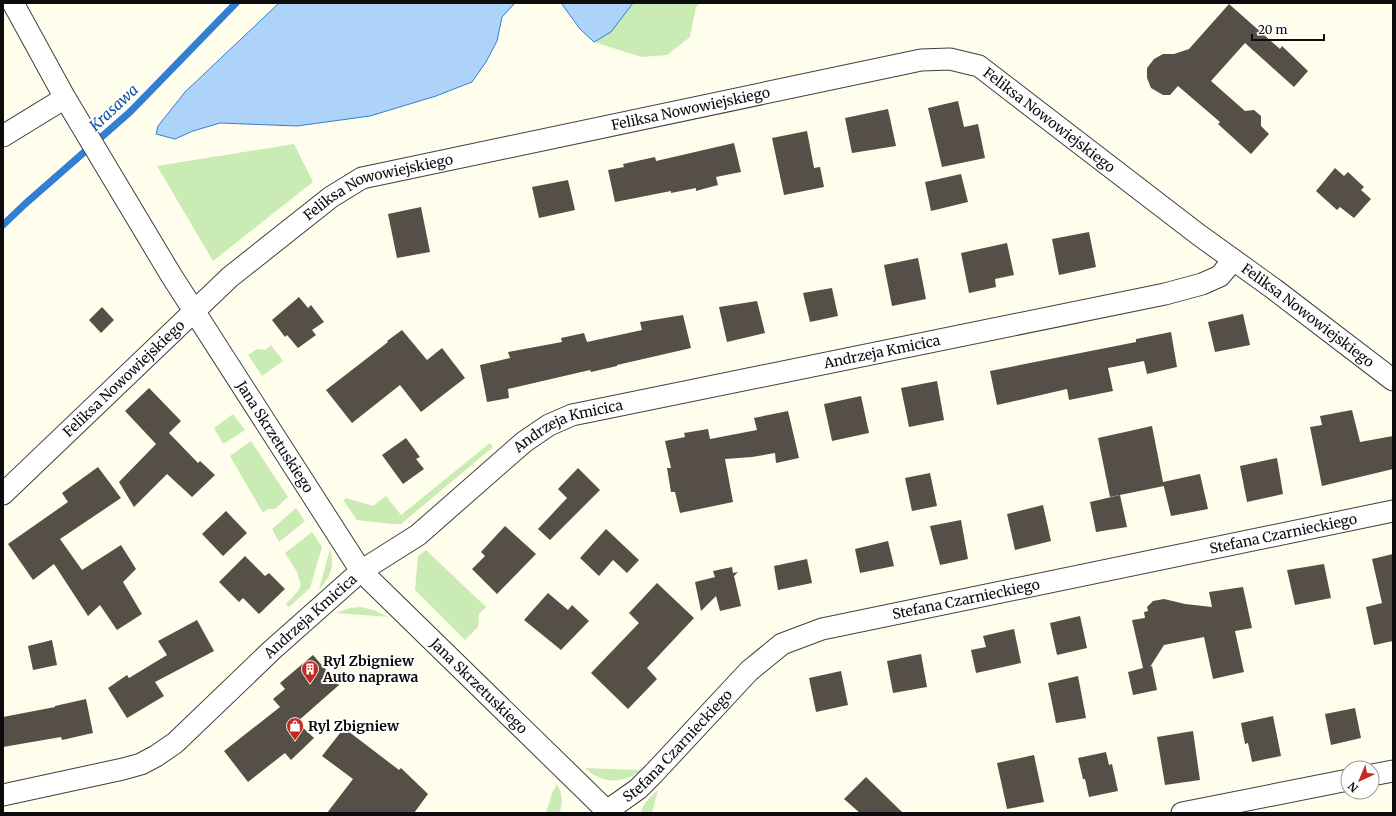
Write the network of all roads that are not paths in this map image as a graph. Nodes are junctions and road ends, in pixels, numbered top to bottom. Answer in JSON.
{"nodes":[{"id":1,"x":13,"y":3,"type":"edge"},
{"id":2,"x":65,"y":98,"type":"junction"},
{"id":3,"x":3,"y":136,"type":"edge"},
{"id":4,"x":1233,"y":260,"type":"junction"},
{"id":5,"x":194,"y":311,"type":"junction"},
{"id":6,"x":1393,"y":380,"type":"edge"},
{"id":7,"x":3,"y":494,"type":"edge"},
{"id":8,"x":1393,"y":511,"type":"edge"},
{"id":9,"x":361,"y":571,"type":"junction"},
{"id":10,"x":1393,"y":771,"type":"edge"},
{"id":11,"x":1380,"y":773,"type":"edge"},
{"id":12,"x":1340,"y":782,"type":"edge"},
{"id":13,"x":3,"y":795,"type":"edge"},
{"id":14,"x":607,"y":812,"type":"edge"},
{"id":15,"x":1182,"y":813,"type":"edge"}],
"edges":[{"from":1,"to":2,"type":"street","name":"Jana Skrzetuskiego"},
{"from":2,"to":3,"type":"street"},
{"from":2,"to":5,"type":"street","name":"Jana Skrzetuskiego"},
{"from":4,"to":5,"type":"street","name":"Feliksa Nowowiejskiego"},
{"from":4,"to":6,"type":"street","name":"Feliksa Nowowiejskiego"},
{"from":4,"to":9,"type":"street","name":"Andrzeja Kmicica"},
{"from":5,"to":7,"type":"street","name":"Feliksa Nowowiejskiego"},
{"from":5,"to":9,"type":"street","name":"Jana Skrzetuskiego"},
{"from":8,"to":14,"type":"street","name":"Stefana Czarnieckiego"},
{"from":9,"to":13,"type":"street","name":"Andrzeja Kmicica"},
{"from":9,"to":14,"type":"street","name":"Jana Skrzetuskiego"},
{"from":10,"to":11,"type":"street"},
{"from":12,"to":15,"type":"street"}]}
